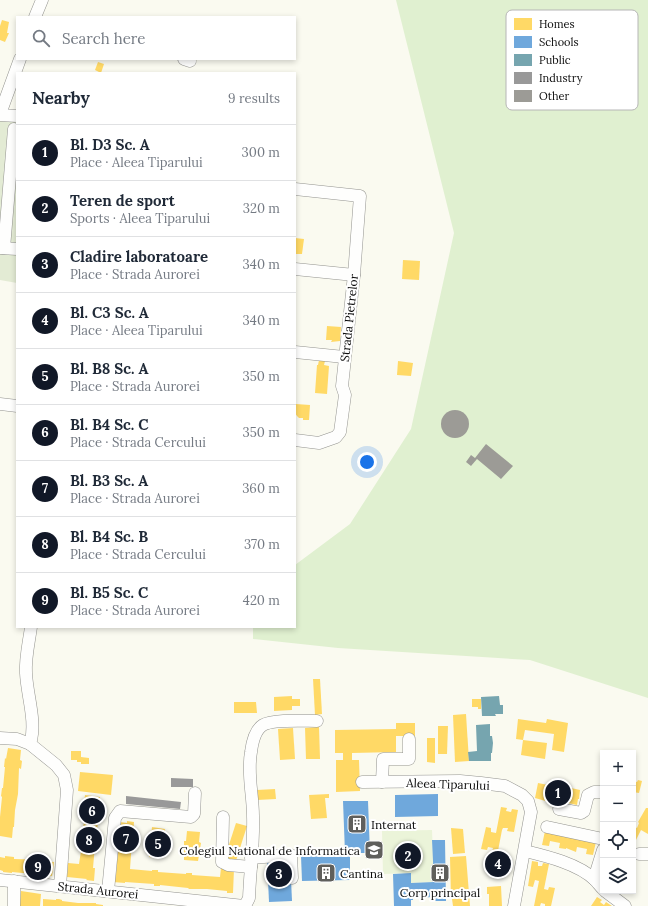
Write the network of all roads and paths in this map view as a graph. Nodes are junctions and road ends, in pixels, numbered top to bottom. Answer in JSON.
{"nodes":[{"id":1,"x":42,"y":0,"type":"edge"},
{"id":2,"x":35,"y":16,"type":"edge"},
{"id":3,"x":20,"y":60,"type":"edge"},
{"id":4,"x":0,"y":115,"type":"edge"},
{"id":5,"x":16,"y":116,"type":"edge"},
{"id":6,"x":14,"y":130,"type":"dead end"},
{"id":7,"x":9,"y":163,"type":"edge"},
{"id":8,"x":296,"y":189,"type":"edge"},
{"id":9,"x":8,"y":204,"type":"edge"},
{"id":10,"x":2,"y":248,"type":"edge"},
{"id":11,"x":16,"y":249,"type":"edge"},
{"id":12,"x":296,"y":269,"type":"edge"},
{"id":13,"x":354,"y":275,"type":"junction"},
{"id":14,"x":296,"y":352,"type":"edge"},
{"id":15,"x":344,"y":357,"type":"junction"},
{"id":16,"x":0,"y":404,"type":"edge"},
{"id":17,"x":16,"y":406,"type":"edge"},
{"id":18,"x":296,"y":440,"type":"edge"},
{"id":19,"x":31,"y":628,"type":"edge"},
{"id":20,"x":317,"y":721,"type":"dead end"},
{"id":21,"x":0,"y":738,"type":"edge"},
{"id":22,"x":409,"y":739,"type":"dead end"},
{"id":23,"x":30,"y":744,"type":"junction"},
{"id":24,"x":362,"y":782,"type":"dead end"},
{"id":25,"x":382,"y":782,"type":"junction"},
{"id":26,"x":600,"y":792,"type":"edge"},
{"id":27,"x":195,"y":793,"type":"dead end"},
{"id":28,"x":559,"y":809,"type":"dead end"},
{"id":29,"x":223,"y":817,"type":"dead end"},
{"id":30,"x":547,"y":827,"type":"dead end"},
{"id":31,"x":600,"y":838,"type":"edge"},
{"id":32,"x":525,"y":851,"type":"junction"},
{"id":33,"x":601,"y":858,"type":"edge"},
{"id":34,"x":251,"y":862,"type":"junction"},
{"id":35,"x":292,"y":878,"type":"dead end"},
{"id":36,"x":594,"y":879,"type":"junction"},
{"id":37,"x":0,"y":880,"type":"edge"},
{"id":38,"x":14,"y":881,"type":"junction"},
{"id":39,"x":60,"y":886,"type":"junction"},
{"id":40,"x":600,"y":886,"type":"edge"},
{"id":41,"x":108,"y":891,"type":"junction"},
{"id":42,"x":609,"y":894,"type":"edge"},
{"id":43,"x":14,"y":906,"type":"edge"},
{"id":44,"x":244,"y":906,"type":"edge"},
{"id":45,"x":514,"y":906,"type":"edge"},
{"id":46,"x":625,"y":906,"type":"edge"}],
"edges":[{"from":1,"to":2,"type":"street"},
{"from":3,"to":4,"type":"street"},
{"from":4,"to":5,"type":"street"},
{"from":6,"to":7,"type":"street"},
{"from":7,"to":9,"type":"street"},
{"from":8,"to":13,"type":"street","name":"Strada Pietrelor"},
{"from":9,"to":10,"type":"street"},
{"from":10,"to":11,"type":"street"},
{"from":12,"to":13,"type":"street"},
{"from":13,"to":15,"type":"street","name":"Strada Pietrelor"},
{"from":14,"to":15,"type":"street"},
{"from":15,"to":18,"type":"street","name":"Strada Pietrelor"},
{"from":16,"to":17,"type":"street"},
{"from":19,"to":23,"type":"street"},
{"from":20,"to":34,"type":"street"},
{"from":21,"to":23,"type":"street"},
{"from":22,"to":25,"type":"street"},
{"from":23,"to":39,"type":"street"},
{"from":24,"to":25,"type":"street","name":"Aleea Tiparului"},
{"from":25,"to":32,"type":"street","name":"Aleea Tiparului"},
{"from":26,"to":28,"type":"street"},
{"from":27,"to":41,"type":"street"},
{"from":29,"to":34,"type":"street"},
{"from":30,"to":31,"type":"street"},
{"from":32,"to":36,"type":"street"},
{"from":32,"to":45,"type":"street","name":"Aleea Tiparului"},
{"from":33,"to":36,"type":"street"},
{"from":34,"to":35,"type":"street"},
{"from":34,"to":44,"type":"street"},
{"from":36,"to":40,"type":"street"},
{"from":37,"to":38,"type":"street","name":"Strada Aurorei"},
{"from":38,"to":39,"type":"street","name":"Strada Aurorei"},
{"from":38,"to":43,"type":"street"},
{"from":39,"to":41,"type":"street","name":"Strada Aurorei"},
{"from":41,"to":44,"type":"street","name":"Strada Aurorei"},
{"from":42,"to":46,"type":"street"}]}
